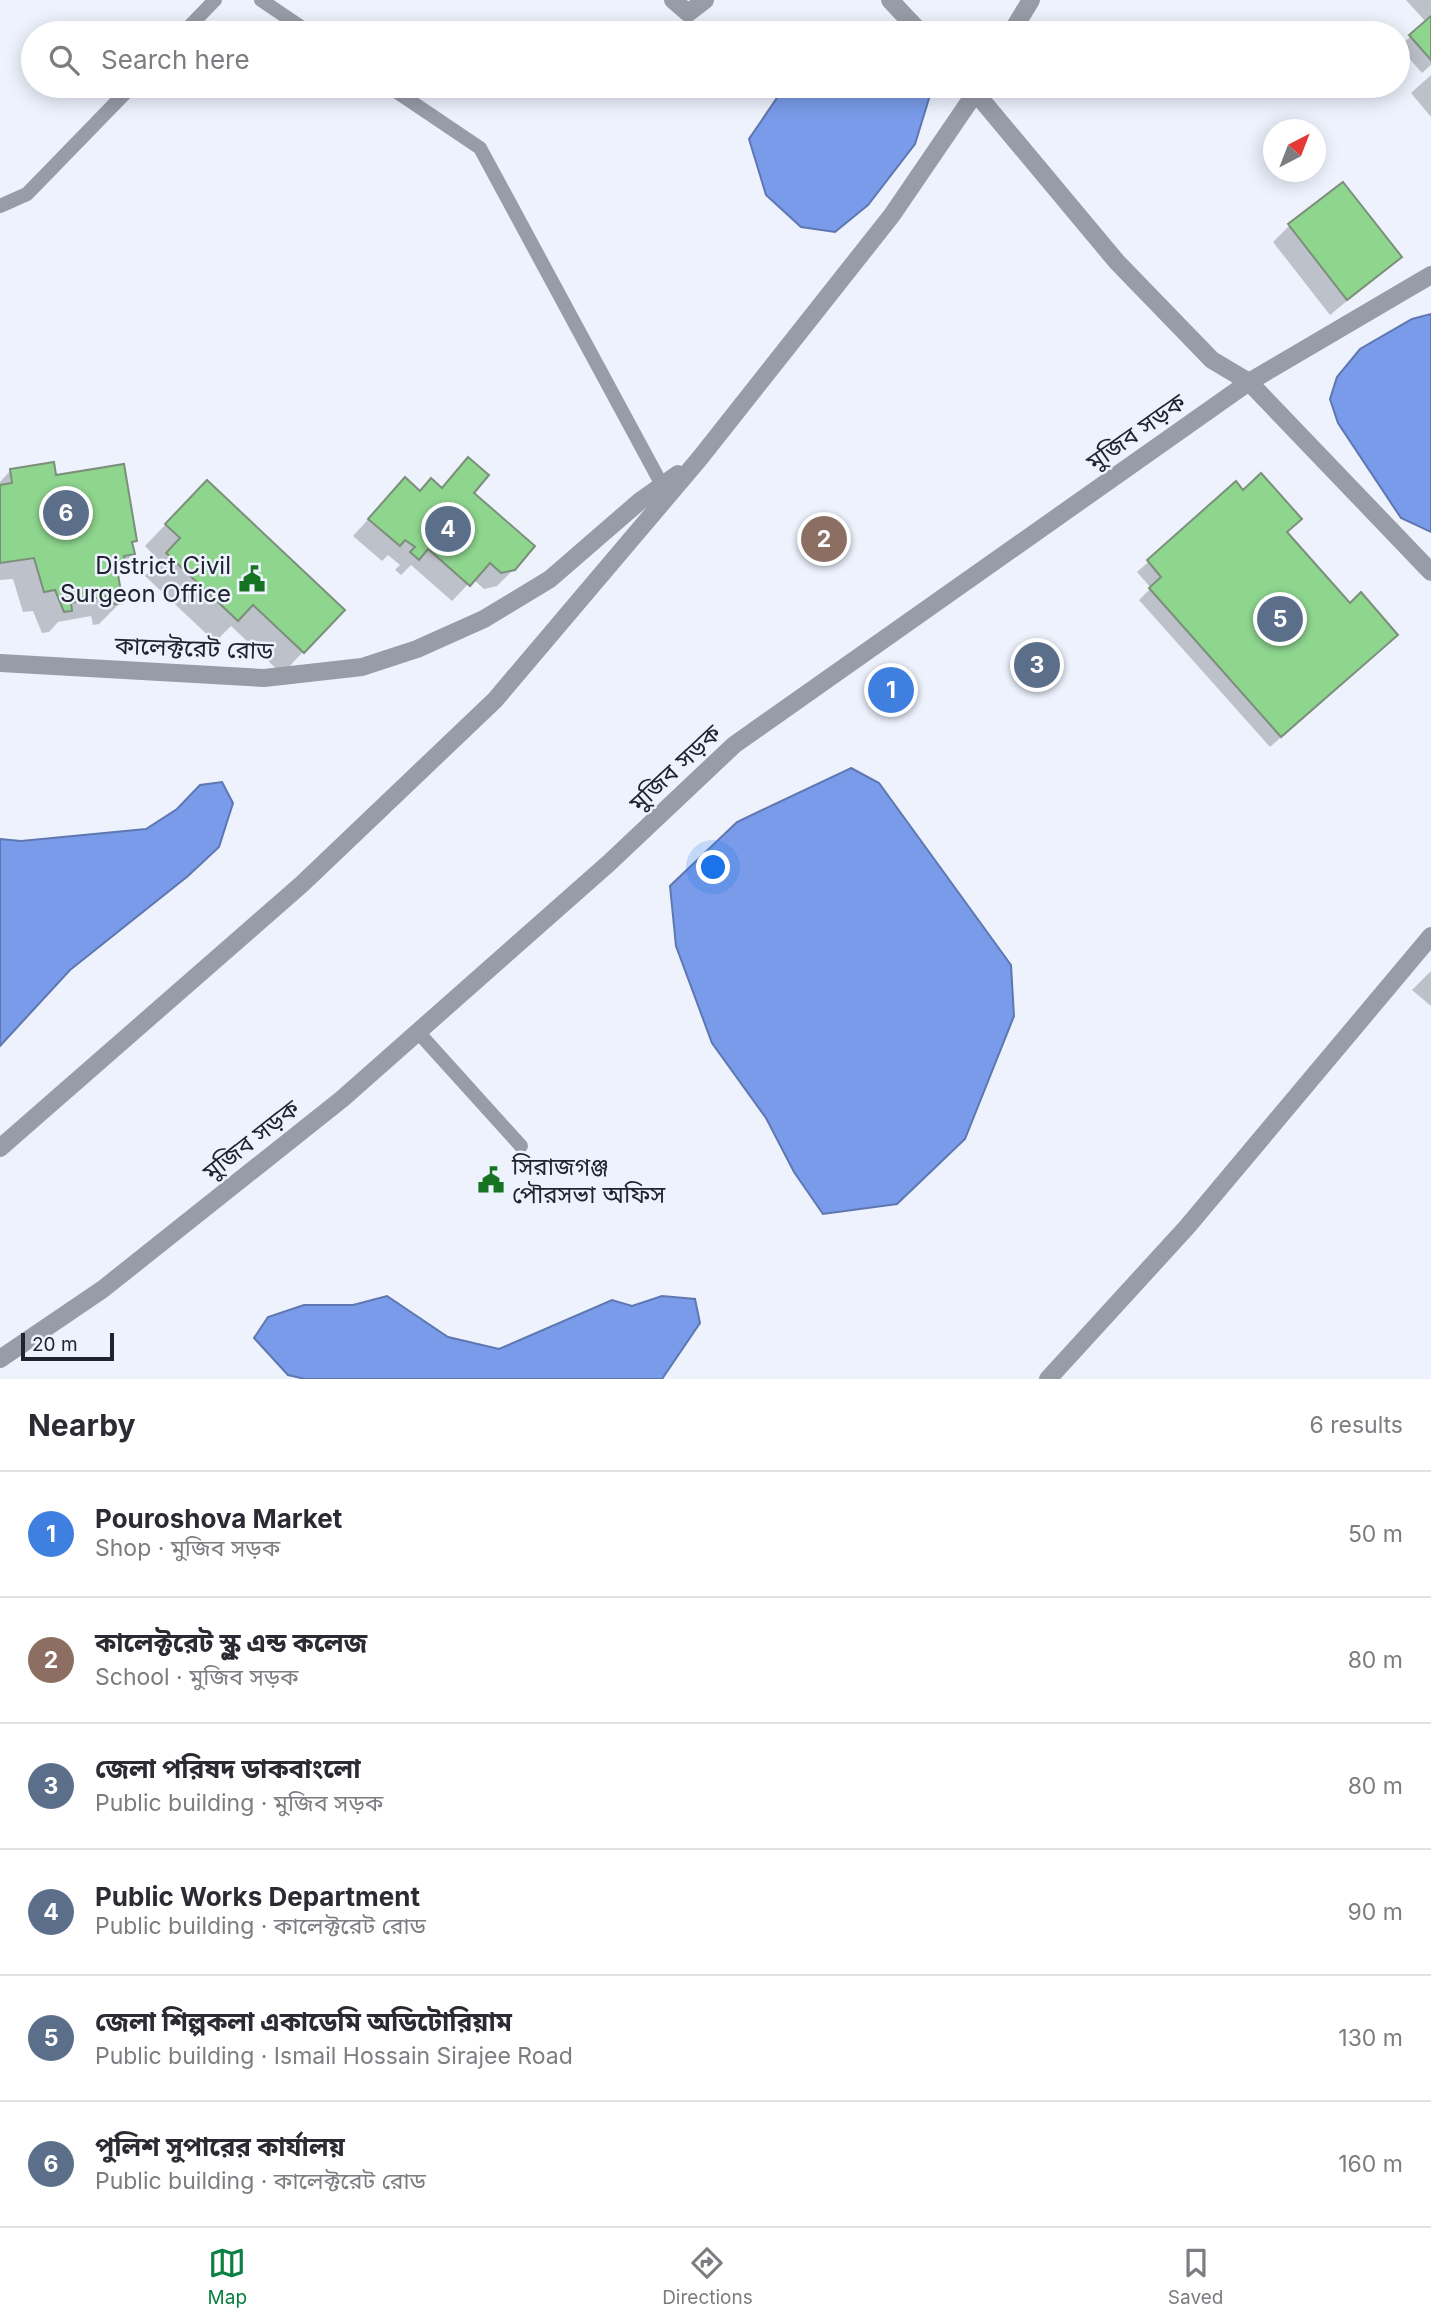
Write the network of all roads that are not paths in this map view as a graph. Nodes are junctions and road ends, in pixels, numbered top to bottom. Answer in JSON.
{"nodes":[{"id":1,"x":215,"y":0,"type":"edge"},
{"id":2,"x":261,"y":0,"type":"edge"},
{"id":3,"x":673,"y":0,"type":"edge"},
{"id":4,"x":705,"y":0,"type":"edge"},
{"id":5,"x":890,"y":0,"type":"edge"},
{"id":6,"x":1031,"y":0,"type":"edge"},
{"id":7,"x":195,"y":21,"type":"edge"},
{"id":8,"x":292,"y":21,"type":"edge"},
{"id":9,"x":910,"y":21,"type":"edge"},
{"id":10,"x":1018,"y":21,"type":"edge"},
{"id":11,"x":120,"y":98,"type":"edge"},
{"id":12,"x":406,"y":98,"type":"edge"},
{"id":13,"x":969,"y":98,"type":"edge"},
{"id":14,"x":984,"y":98,"type":"edge"},
{"id":15,"x":0,"y":206,"type":"edge"},
{"id":16,"x":1431,"y":275,"type":"edge"},
{"id":17,"x":1249,"y":382,"type":"junction"},
{"id":18,"x":700,"y":458,"type":"junction"},
{"id":19,"x":662,"y":485,"type":"junction"},
{"id":20,"x":1431,"y":572,"type":"edge"},
{"id":21,"x":0,"y":663,"type":"edge"},
{"id":22,"x":1431,"y":936,"type":"edge"},
{"id":23,"x":418,"y":1032,"type":"junction"},
{"id":24,"x":521,"y":1146,"type":"dead end"},
{"id":25,"x":0,"y":1148,"type":"edge"},
{"id":26,"x":0,"y":1359,"type":"edge"},
{"id":27,"x":1048,"y":1379,"type":"edge"}],
"edges":[{"from":1,"to":7,"type":"lane"},
{"from":2,"to":8,"type":"lane"},
{"from":3,"to":4,"type":"street"},
{"from":5,"to":9,"type":"street"},
{"from":6,"to":10,"type":"street"},
{"from":11,"to":15,"type":"lane"},
{"from":12,"to":19,"type":"lane"},
{"from":13,"to":18,"type":"street"},
{"from":14,"to":17,"type":"street"},
{"from":16,"to":17,"type":"street","name":"মুজিব সড়ক"},
{"from":17,"to":20,"type":"street"},
{"from":17,"to":23,"type":"street","name":"মুজিব সড়ক"},
{"from":18,"to":19,"type":"street","name":"কালেক্টরেট রোড"},
{"from":18,"to":25,"type":"street"},
{"from":19,"to":21,"type":"street","name":"কালেক্টরেট রোড"},
{"from":22,"to":27,"type":"street"},
{"from":23,"to":24,"type":"lane"},
{"from":23,"to":26,"type":"street","name":"মুজিব সড়ক"}]}
